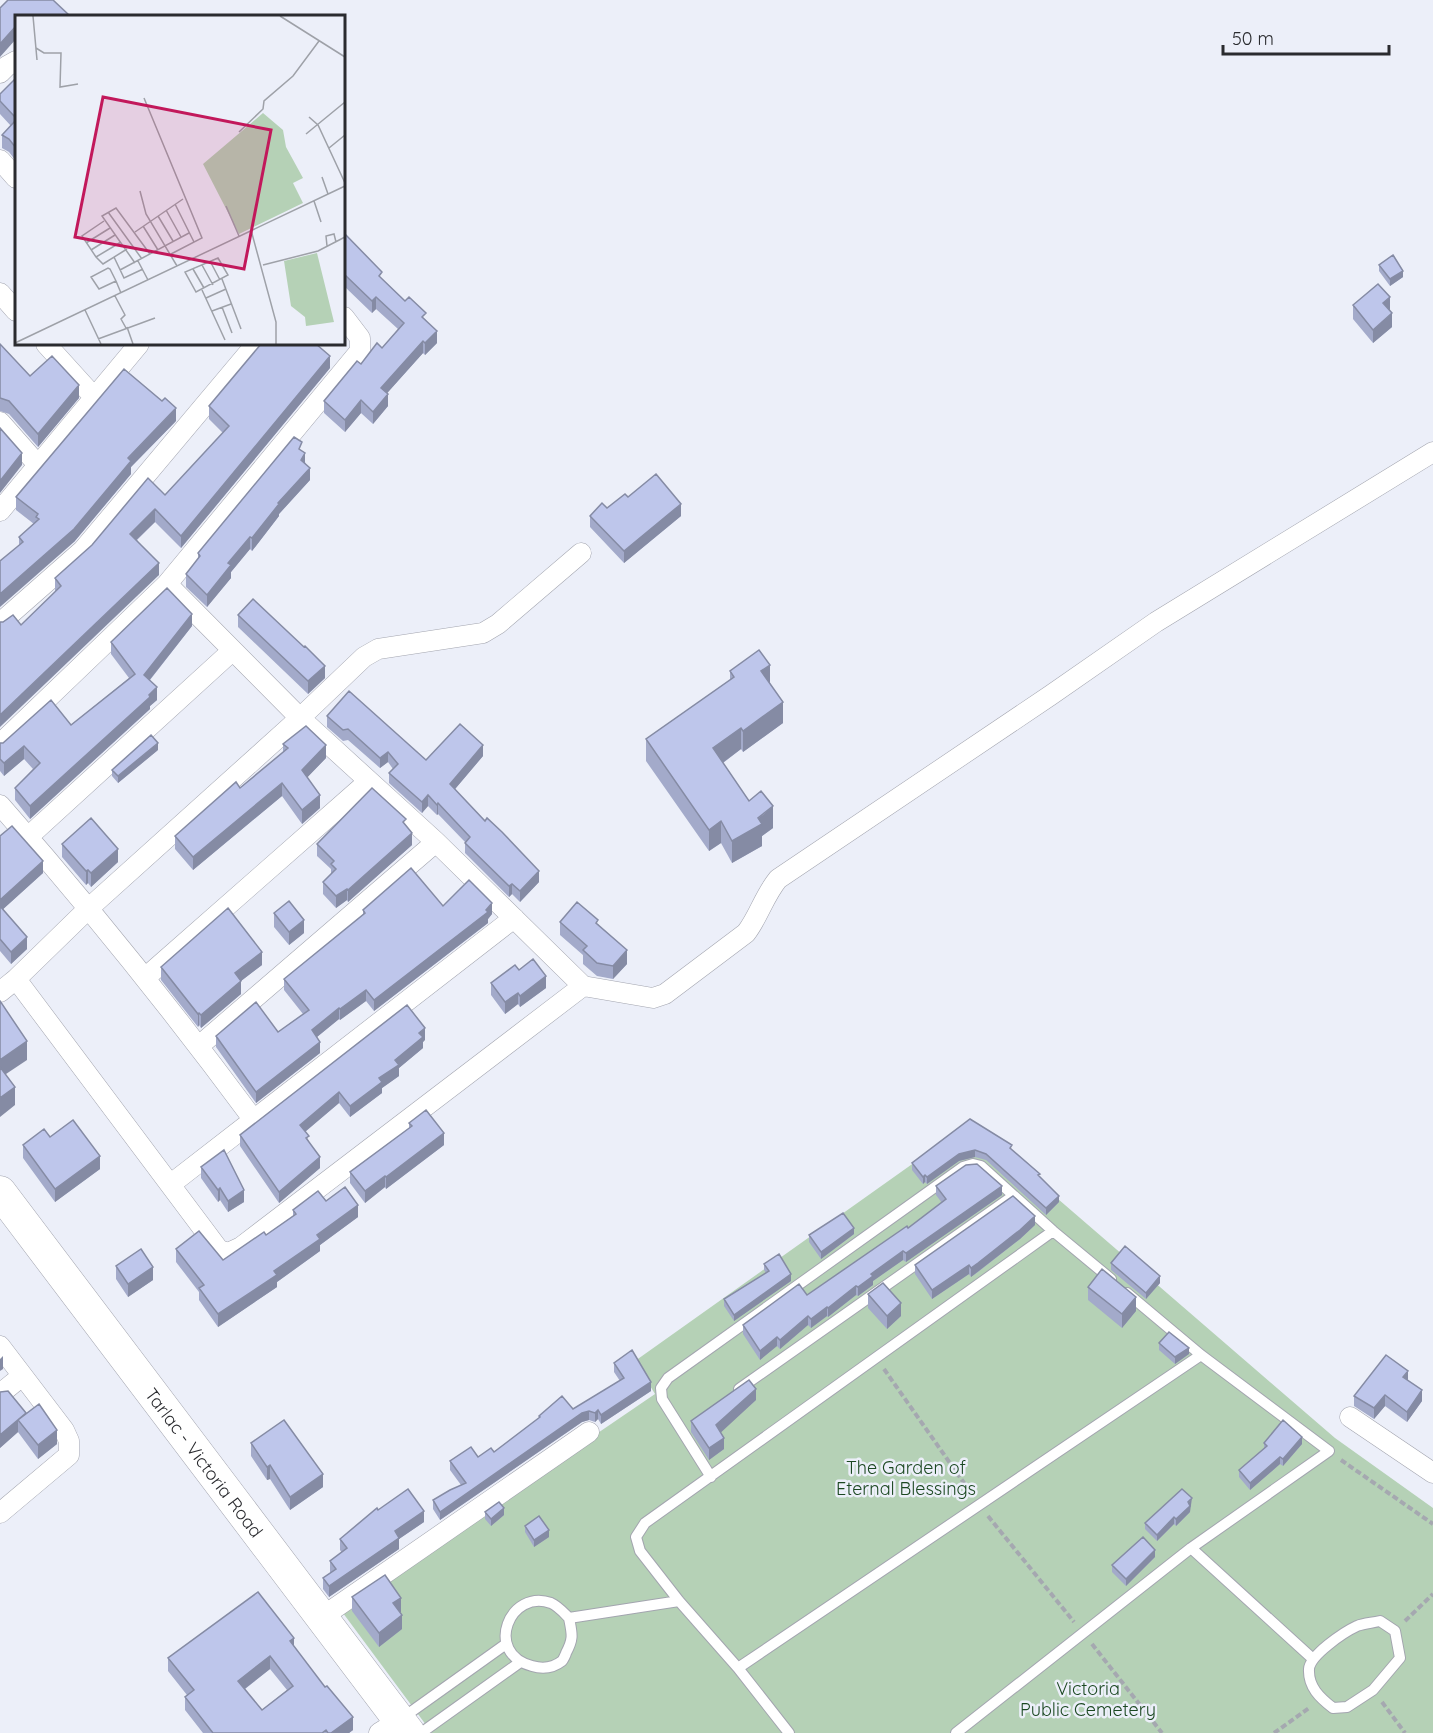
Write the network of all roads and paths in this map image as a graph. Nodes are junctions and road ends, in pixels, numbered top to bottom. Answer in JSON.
{"nodes":[{"id":1,"x":15,"y":62,"type":"edge"},
{"id":2,"x":0,"y":73,"type":"edge"},
{"id":3,"x":0,"y":160,"type":"edge"},
{"id":4,"x":15,"y":177,"type":"edge"},
{"id":5,"x":0,"y":293,"type":"edge"},
{"id":6,"x":15,"y":310,"type":"edge"},
{"id":7,"x":345,"y":318,"type":"edge"},
{"id":8,"x":47,"y":345,"type":"edge"},
{"id":9,"x":138,"y":345,"type":"edge"},
{"id":10,"x":255,"y":345,"type":"edge"},
{"id":11,"x":94,"y":397,"type":"junction"},
{"id":12,"x":0,"y":422,"type":"edge"},
{"id":13,"x":1433,"y":452,"type":"edge"},
{"id":14,"x":38,"y":465,"type":"junction"},
{"id":15,"x":0,"y":511,"type":"edge"},
{"id":16,"x":581,"y":553,"type":"dead end"},
{"id":17,"x":166,"y":584,"type":"junction"},
{"id":18,"x":0,"y":623,"type":"edge"},
{"id":19,"x":232,"y":651,"type":"junction"},
{"id":20,"x":300,"y":718,"type":"junction"},
{"id":21,"x":0,"y":744,"type":"edge"},
{"id":22,"x":369,"y":781,"type":"junction"},
{"id":23,"x":0,"y":805,"type":"edge"},
{"id":24,"x":28,"y":837,"type":"junction"},
{"id":25,"x":436,"y":842,"type":"junction"},
{"id":26,"x":89,"y":908,"type":"junction"},
{"id":27,"x":514,"y":918,"type":"junction"},
{"id":28,"x":145,"y":978,"type":"junction"},
{"id":29,"x":16,"y":979,"type":"junction"},
{"id":30,"x":583,"y":986,"type":"junction"},
{"id":31,"x":0,"y":992,"type":"edge"},
{"id":32,"x":199,"y":1046,"type":"junction"},
{"id":33,"x":253,"y":1119,"type":"junction"},
{"id":34,"x":171,"y":1184,"type":"junction"},
{"id":35,"x":0,"y":1192,"type":"edge"},
{"id":36,"x":1013,"y":1196,"type":"junction"},
{"id":37,"x":1053,"y":1231,"type":"junction"},
{"id":38,"x":0,"y":1346,"type":"edge"},
{"id":39,"x":1201,"y":1354,"type":"junction"},
{"id":40,"x":876,"y":1358,"type":"junction"},
{"id":41,"x":22,"y":1376,"type":"junction"},
{"id":42,"x":0,"y":1394,"type":"edge"},
{"id":43,"x":730,"y":1395,"type":"edge"},
{"id":44,"x":1350,"y":1417,"type":"dead end"},
{"id":45,"x":691,"y":1423,"type":"edge"},
{"id":46,"x":681,"y":1430,"type":"junction"},
{"id":47,"x":589,"y":1432,"type":"dead end"},
{"id":48,"x":1329,"y":1451,"type":"junction"},
{"id":49,"x":1433,"y":1473,"type":"edge"},
{"id":50,"x":711,"y":1477,"type":"junction"},
{"id":51,"x":979,"y":1504,"type":"junction"},
{"id":52,"x":0,"y":1513,"type":"edge"},
{"id":53,"x":1433,"y":1524,"type":"edge"},
{"id":54,"x":1191,"y":1548,"type":"junction"},
{"id":55,"x":1433,"y":1594,"type":"edge"},
{"id":56,"x":679,"y":1601,"type":"junction"},
{"id":57,"x":322,"y":1617,"type":"junction"},
{"id":58,"x":569,"y":1618,"type":"junction"},
{"id":59,"x":1395,"y":1631,"type":"junction"},
{"id":60,"x":1083,"y":1633,"type":"junction"},
{"id":61,"x":506,"y":1644,"type":"junction"},
{"id":62,"x":1314,"y":1659,"type":"junction"},
{"id":63,"x":519,"y":1663,"type":"junction"},
{"id":64,"x":738,"y":1668,"type":"junction"},
{"id":65,"x":1373,"y":1690,"type":"junction"},
{"id":66,"x":1322,"y":1699,"type":"junction"},
{"id":67,"x":402,"y":1730,"type":"edge"},
{"id":68,"x":789,"y":1733,"type":"edge"},
{"id":69,"x":956,"y":1733,"type":"edge"},
{"id":70,"x":1162,"y":1733,"type":"edge"},
{"id":71,"x":1274,"y":1733,"type":"edge"},
{"id":72,"x":1405,"y":1733,"type":"edge"}],
"edges":[{"from":1,"to":2,"type":"street"},
{"from":3,"to":4,"type":"street"},
{"from":5,"to":6,"type":"street"},
{"from":7,"to":17,"type":"street"},
{"from":8,"to":11,"type":"street"},
{"from":9,"to":11,"type":"street"},
{"from":10,"to":18,"type":"street"},
{"from":11,"to":14,"type":"street"},
{"from":12,"to":14,"type":"street"},
{"from":13,"to":30,"type":"street"},
{"from":14,"to":15,"type":"street"},
{"from":16,"to":20,"type":"street"},
{"from":17,"to":19,"type":"street"},
{"from":17,"to":21,"type":"street"},
{"from":19,"to":20,"type":"street"},
{"from":19,"to":24,"type":"street"},
{"from":20,"to":22,"type":"street"},
{"from":20,"to":26,"type":"street"},
{"from":22,"to":25,"type":"street"},
{"from":22,"to":28,"type":"street"},
{"from":23,"to":24,"type":"street"},
{"from":24,"to":26,"type":"street"},
{"from":25,"to":27,"type":"street"},
{"from":25,"to":32,"type":"street"},
{"from":26,"to":28,"type":"street"},
{"from":26,"to":29,"type":"street"},
{"from":27,"to":30,"type":"street"},
{"from":27,"to":33,"type":"street"},
{"from":28,"to":32,"type":"street"},
{"from":29,"to":31,"type":"street"},
{"from":29,"to":34,"type":"street"},
{"from":30,"to":34,"type":"street"},
{"from":32,"to":33,"type":"street"},
{"from":33,"to":34,"type":"street"},
{"from":35,"to":57,"type":"main road","name":"Tarlac - Victoria Road"},
{"from":36,"to":37,"type":"lane"},
{"from":36,"to":43,"type":"lane"},
{"from":36,"to":46,"type":"lane"},
{"from":37,"to":39,"type":"lane"},
{"from":37,"to":40,"type":"lane"},
{"from":38,"to":41,"type":"street"},
{"from":39,"to":48,"type":"lane"},
{"from":39,"to":51,"type":"lane"},
{"from":40,"to":50,"type":"lane"},
{"from":40,"to":51,"type":"path"},
{"from":41,"to":42,"type":"street"},
{"from":41,"to":52,"type":"street"},
{"from":44,"to":49,"type":"street"},
{"from":45,"to":46,"type":"lane"},
{"from":46,"to":50,"type":"lane"},
{"from":47,"to":57,"type":"street"},
{"from":48,"to":53,"type":"path"},
{"from":48,"to":54,"type":"lane"},
{"from":50,"to":56,"type":"lane"},
{"from":51,"to":60,"type":"path"},
{"from":51,"to":64,"type":"lane"},
{"from":54,"to":60,"type":"lane"},
{"from":54,"to":62,"type":"lane"},
{"from":55,"to":59,"type":"path"},
{"from":56,"to":58,"type":"lane"},
{"from":56,"to":64,"type":"lane"},
{"from":57,"to":67,"type":"main road","name":"Tarlac - Victoria Road"},
{"from":58,"to":61,"type":"lane"},
{"from":58,"to":63,"type":"lane"},
{"from":59,"to":62,"type":"lane"},
{"from":59,"to":65,"type":"lane"},
{"from":60,"to":69,"type":"lane"},
{"from":60,"to":70,"type":"path"},
{"from":61,"to":63,"type":"lane"},
{"from":61,"to":67,"type":"lane"},
{"from":62,"to":66,"type":"lane"},
{"from":63,"to":67,"type":"lane"},
{"from":64,"to":68,"type":"lane"},
{"from":65,"to":66,"type":"lane"},
{"from":65,"to":72,"type":"path"},
{"from":66,"to":71,"type":"path"}]}
